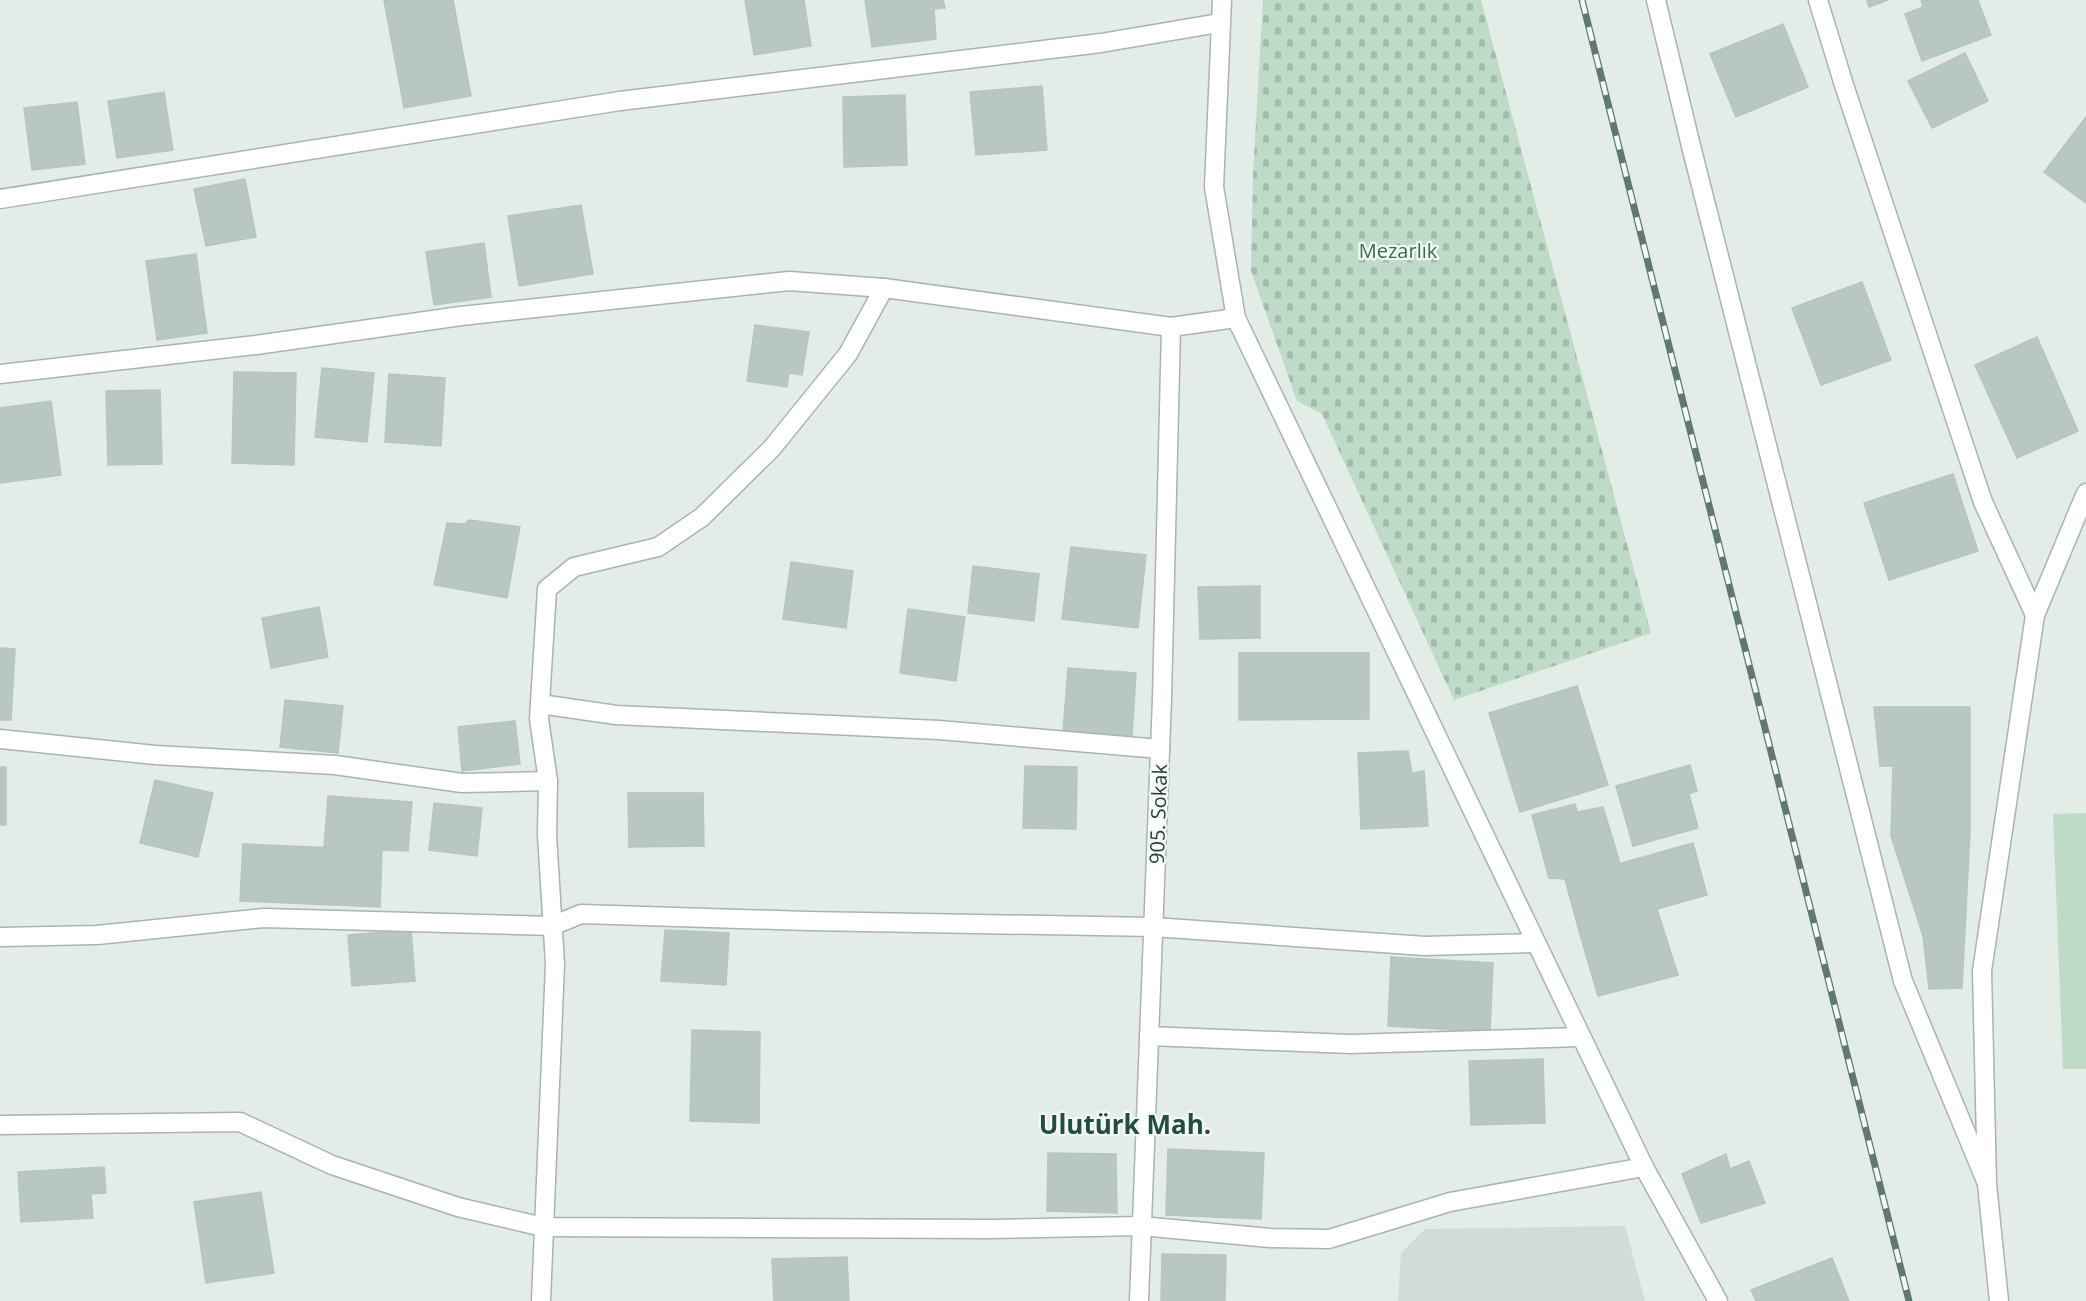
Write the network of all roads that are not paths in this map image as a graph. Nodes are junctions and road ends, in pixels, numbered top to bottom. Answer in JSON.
{"nodes":[{"id":1,"x":1222,"y":0,"type":"edge"},
{"id":2,"x":1656,"y":0,"type":"edge"},
{"id":3,"x":1818,"y":0,"type":"edge"},
{"id":4,"x":1220,"y":23,"type":"junction"},
{"id":5,"x":0,"y":200,"type":"edge"},
{"id":6,"x":884,"y":288,"type":"junction"},
{"id":7,"x":1236,"y":318,"type":"junction"},
{"id":8,"x":1171,"y":327,"type":"junction"},
{"id":9,"x":0,"y":374,"type":"edge"},
{"id":10,"x":2086,"y":493,"type":"edge"},
{"id":11,"x":2035,"y":615,"type":"junction"},
{"id":12,"x":540,"y":704,"type":"junction"},
{"id":13,"x":0,"y":739,"type":"edge"},
{"id":14,"x":1160,"y":749,"type":"junction"},
{"id":15,"x":548,"y":781,"type":"junction"},
{"id":16,"x":552,"y":927,"type":"junction"},
{"id":17,"x":1153,"y":927,"type":"junction"},
{"id":18,"x":0,"y":937,"type":"edge"},
{"id":19,"x":1536,"y":943,"type":"junction"},
{"id":20,"x":1149,"y":1036,"type":"junction"},
{"id":21,"x":1581,"y":1037,"type":"junction"},
{"id":22,"x":0,"y":1125,"type":"edge"},
{"id":23,"x":1644,"y":1167,"type":"junction"},
{"id":24,"x":1987,"y":1184,"type":"junction"},
{"id":25,"x":1141,"y":1226,"type":"junction"},
{"id":26,"x":543,"y":1227,"type":"junction"},
{"id":27,"x":541,"y":1301,"type":"edge"},
{"id":28,"x":1139,"y":1301,"type":"edge"},
{"id":29,"x":1718,"y":1301,"type":"edge"},
{"id":30,"x":1999,"y":1301,"type":"edge"}],
"edges":[{"from":1,"to":4,"type":"street"},
{"from":2,"to":24,"type":"street"},
{"from":3,"to":11,"type":"street"},
{"from":4,"to":5,"type":"street"},
{"from":4,"to":7,"type":"street"},
{"from":6,"to":8,"type":"street"},
{"from":6,"to":9,"type":"street"},
{"from":6,"to":12,"type":"street"},
{"from":7,"to":8,"type":"street"},
{"from":7,"to":19,"type":"street"},
{"from":8,"to":14,"type":"street","name":"905. Sokak"},
{"from":10,"to":11,"type":"street"},
{"from":11,"to":24,"type":"street"},
{"from":12,"to":14,"type":"street"},
{"from":12,"to":15,"type":"street"},
{"from":13,"to":15,"type":"street"},
{"from":14,"to":17,"type":"street","name":"905. Sokak"},
{"from":15,"to":16,"type":"street"},
{"from":16,"to":17,"type":"street"},
{"from":16,"to":18,"type":"street"},
{"from":16,"to":26,"type":"street"},
{"from":17,"to":19,"type":"street"},
{"from":17,"to":20,"type":"street","name":"905. Sokak"},
{"from":19,"to":21,"type":"street"},
{"from":20,"to":21,"type":"street"},
{"from":20,"to":25,"type":"street","name":"905. Sokak"},
{"from":21,"to":23,"type":"street"},
{"from":22,"to":26,"type":"street"},
{"from":23,"to":25,"type":"street"},
{"from":23,"to":29,"type":"street"},
{"from":24,"to":30,"type":"street"},
{"from":25,"to":26,"type":"street"},
{"from":25,"to":28,"type":"street","name":"905. Sokak"},
{"from":26,"to":27,"type":"street"}]}
